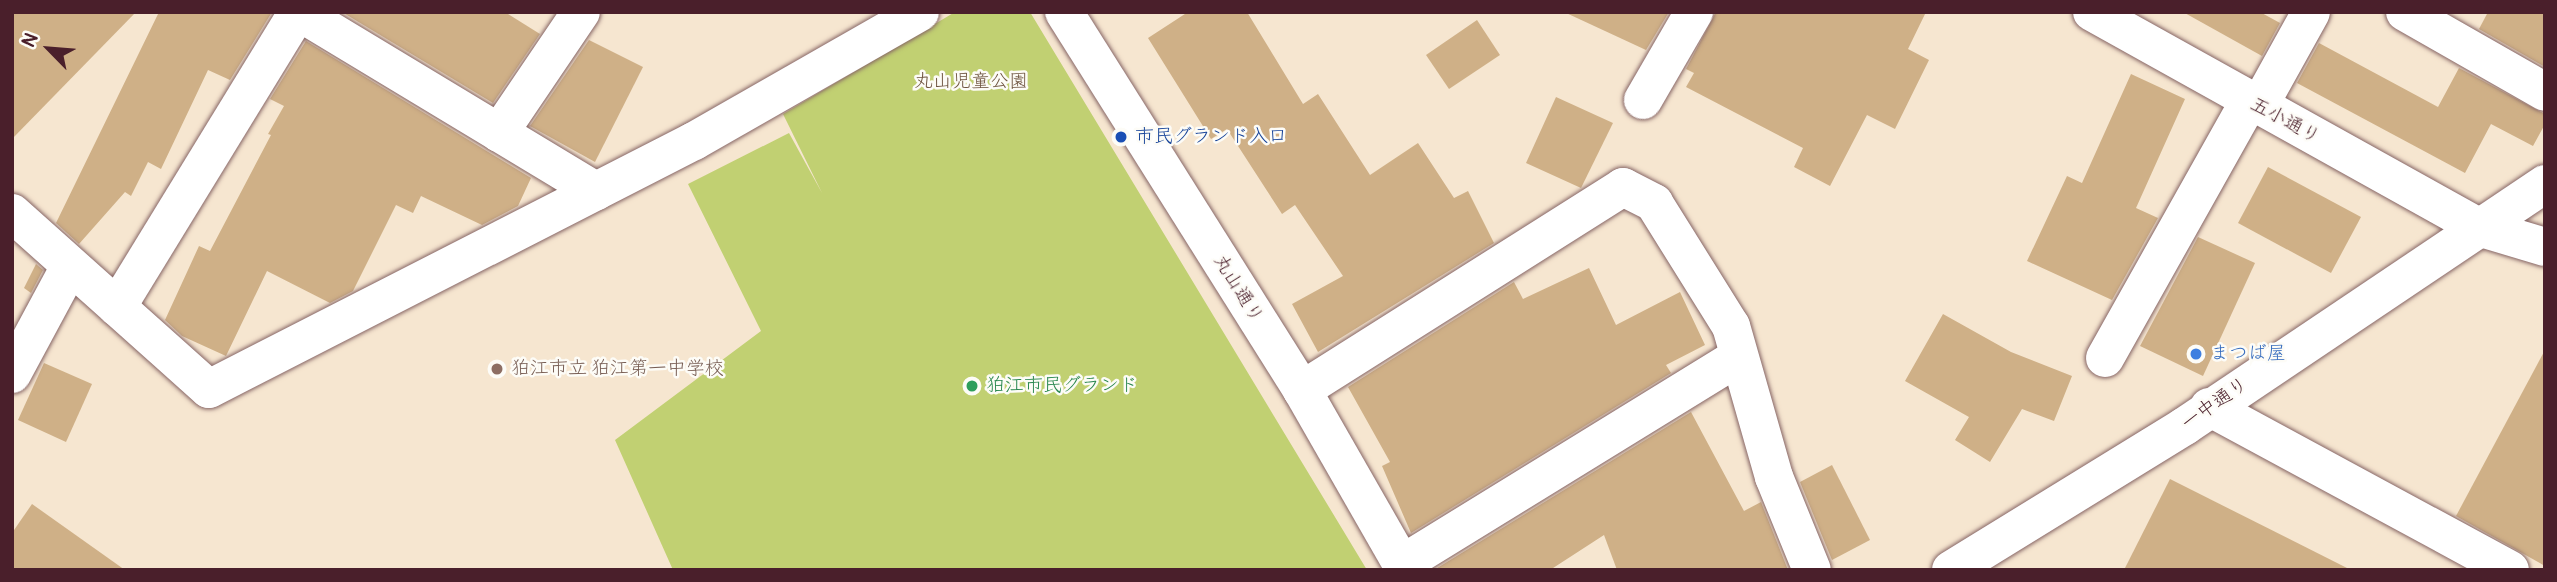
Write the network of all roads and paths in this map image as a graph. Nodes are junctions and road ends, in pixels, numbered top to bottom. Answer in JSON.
{"nodes":[{"id":1,"x":298,"y":12,"type":"edge"},
{"id":2,"x":581,"y":12,"type":"edge"},
{"id":3,"x":920,"y":12,"type":"edge"},
{"id":4,"x":1064,"y":12,"type":"edge"},
{"id":5,"x":1693,"y":12,"type":"edge"},
{"id":6,"x":2092,"y":12,"type":"edge"},
{"id":7,"x":2311,"y":12,"type":"edge"},
{"id":8,"x":2405,"y":12,"type":"edge"},
{"id":9,"x":2545,"y":92,"type":"edge"},
{"id":10,"x":1643,"y":100,"type":"dead end"},
{"id":11,"x":2254,"y":104,"type":"junction"},
{"id":12,"x":499,"y":133,"type":"junction"},
{"id":13,"x":2545,"y":184,"type":"edge"},
{"id":14,"x":596,"y":191,"type":"junction"},
{"id":15,"x":12,"y":213,"type":"edge"},
{"id":16,"x":2478,"y":227,"type":"junction"},
{"id":17,"x":2545,"y":247,"type":"edge"},
{"id":18,"x":69,"y":268,"type":"junction"},
{"id":19,"x":117,"y":307,"type":"junction"},
{"id":20,"x":1740,"y":357,"type":"junction"},
{"id":21,"x":2105,"y":358,"type":"dead end"},
{"id":22,"x":12,"y":374,"type":"edge"},
{"id":23,"x":1302,"y":390,"type":"junction"},
{"id":24,"x":2210,"y":407,"type":"junction"},
{"id":25,"x":1404,"y":567,"type":"edge"},
{"id":26,"x":1812,"y":570,"type":"edge"},
{"id":27,"x":1951,"y":570,"type":"edge"},
{"id":28,"x":2510,"y":570,"type":"edge"}],
"edges":[{"from":1,"to":12,"type":"street"},
{"from":1,"to":19,"type":"street"},
{"from":2,"to":12,"type":"street"},
{"from":3,"to":14,"type":"street"},
{"from":4,"to":23,"type":"street","name":"丸山通り"},
{"from":5,"to":10,"type":"street"},
{"from":6,"to":11,"type":"street","name":"五小通り"},
{"from":7,"to":11,"type":"street"},
{"from":8,"to":9,"type":"street"},
{"from":11,"to":16,"type":"street","name":"五小通り"},
{"from":11,"to":21,"type":"street"},
{"from":12,"to":14,"type":"street"},
{"from":13,"to":16,"type":"street","name":"一中通り"},
{"from":14,"to":19,"type":"street"},
{"from":15,"to":18,"type":"street"},
{"from":16,"to":17,"type":"street","name":"五小通り"},
{"from":16,"to":24,"type":"street","name":"一中通り"},
{"from":18,"to":19,"type":"street"},
{"from":18,"to":22,"type":"street"},
{"from":20,"to":23,"type":"street"},
{"from":20,"to":25,"type":"street"},
{"from":20,"to":26,"type":"street"},
{"from":23,"to":25,"type":"street","name":"丸山通り"},
{"from":24,"to":27,"type":"street","name":"一中通り"},
{"from":24,"to":28,"type":"street"}]}
